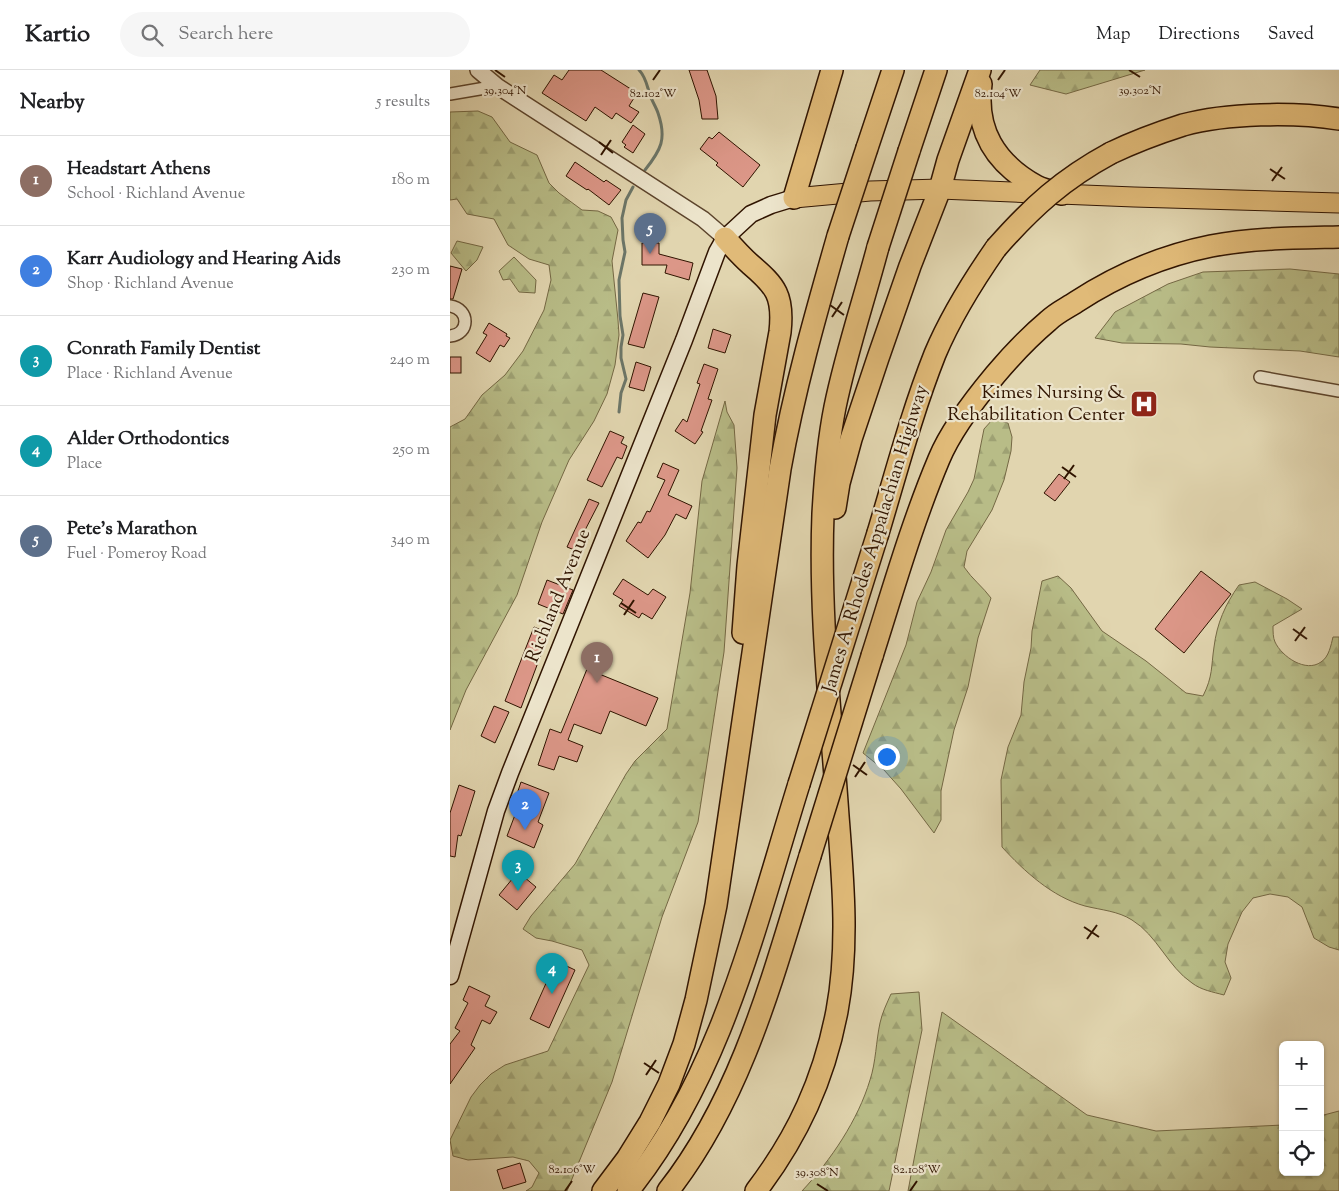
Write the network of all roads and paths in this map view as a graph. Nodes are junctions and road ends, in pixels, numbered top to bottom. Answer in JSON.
{"nodes":[{"id":1,"x":478,"y":70,"type":"edge"},
{"id":2,"x":832,"y":70,"type":"edge"},
{"id":3,"x":893,"y":70,"type":"edge"},
{"id":4,"x":936,"y":70,"type":"edge"},
{"id":5,"x":981,"y":70,"type":"edge"},
{"id":6,"x":497,"y":86,"type":"junction"},
{"id":7,"x":450,"y":94,"type":"edge"},
{"id":8,"x":1339,"y":119,"type":"edge"},
{"id":9,"x":940,"y":189,"type":"junction"},
{"id":10,"x":1062,"y":194,"type":"junction"},
{"id":11,"x":794,"y":198,"type":"junction"},
{"id":12,"x":1335,"y":204,"type":"edge"},
{"id":13,"x":1339,"y":237,"type":"edge"},
{"id":14,"x":725,"y":238,"type":"junction"},
{"id":15,"x":450,"y":306,"type":"edge"},
{"id":16,"x":450,"y":336,"type":"edge"},
{"id":17,"x":1260,"y":377,"type":"dead end"},
{"id":18,"x":1339,"y":391,"type":"edge"},
{"id":19,"x":822,"y":602,"type":"junction"},
{"id":20,"x":732,"y":803,"type":"junction"},
{"id":21,"x":450,"y":976,"type":"edge"},
{"id":22,"x":603,"y":1191,"type":"edge"},
{"id":23,"x":628,"y":1191,"type":"edge"},
{"id":24,"x":668,"y":1191,"type":"edge"},
{"id":25,"x":756,"y":1191,"type":"edge"}],
"edges":[{"from":1,"to":6,"type":"street"},
{"from":2,"to":11,"type":"highway"},
{"from":3,"to":20,"type":"highway","bridge":true},
{"from":4,"to":19,"type":"highway","bridge":true},
{"from":5,"to":9,"type":"highway"},
{"from":5,"to":10,"type":"highway"},
{"from":6,"to":7,"type":"street"},
{"from":6,"to":14,"type":"street"},
{"from":8,"to":23,"type":"highway","name":"James A. Rhodes Appalachian Highway","bridge":true},
{"from":9,"to":10,"type":"highway"},
{"from":9,"to":11,"type":"highway"},
{"from":9,"to":19,"type":"highway"},
{"from":10,"to":12,"type":"highway"},
{"from":11,"to":14,"type":"main road","name":"Richland Avenue"},
{"from":13,"to":24,"type":"highway","name":"James A. Rhodes Appalachian Highway","bridge":true},
{"from":14,"to":20,"type":"highway"},
{"from":14,"to":21,"type":"main road","name":"Richland Avenue"},
{"from":15,"to":16,"type":"street"},
{"from":17,"to":18,"type":"street"},
{"from":19,"to":25,"type":"highway"},
{"from":20,"to":22,"type":"highway"}]}
